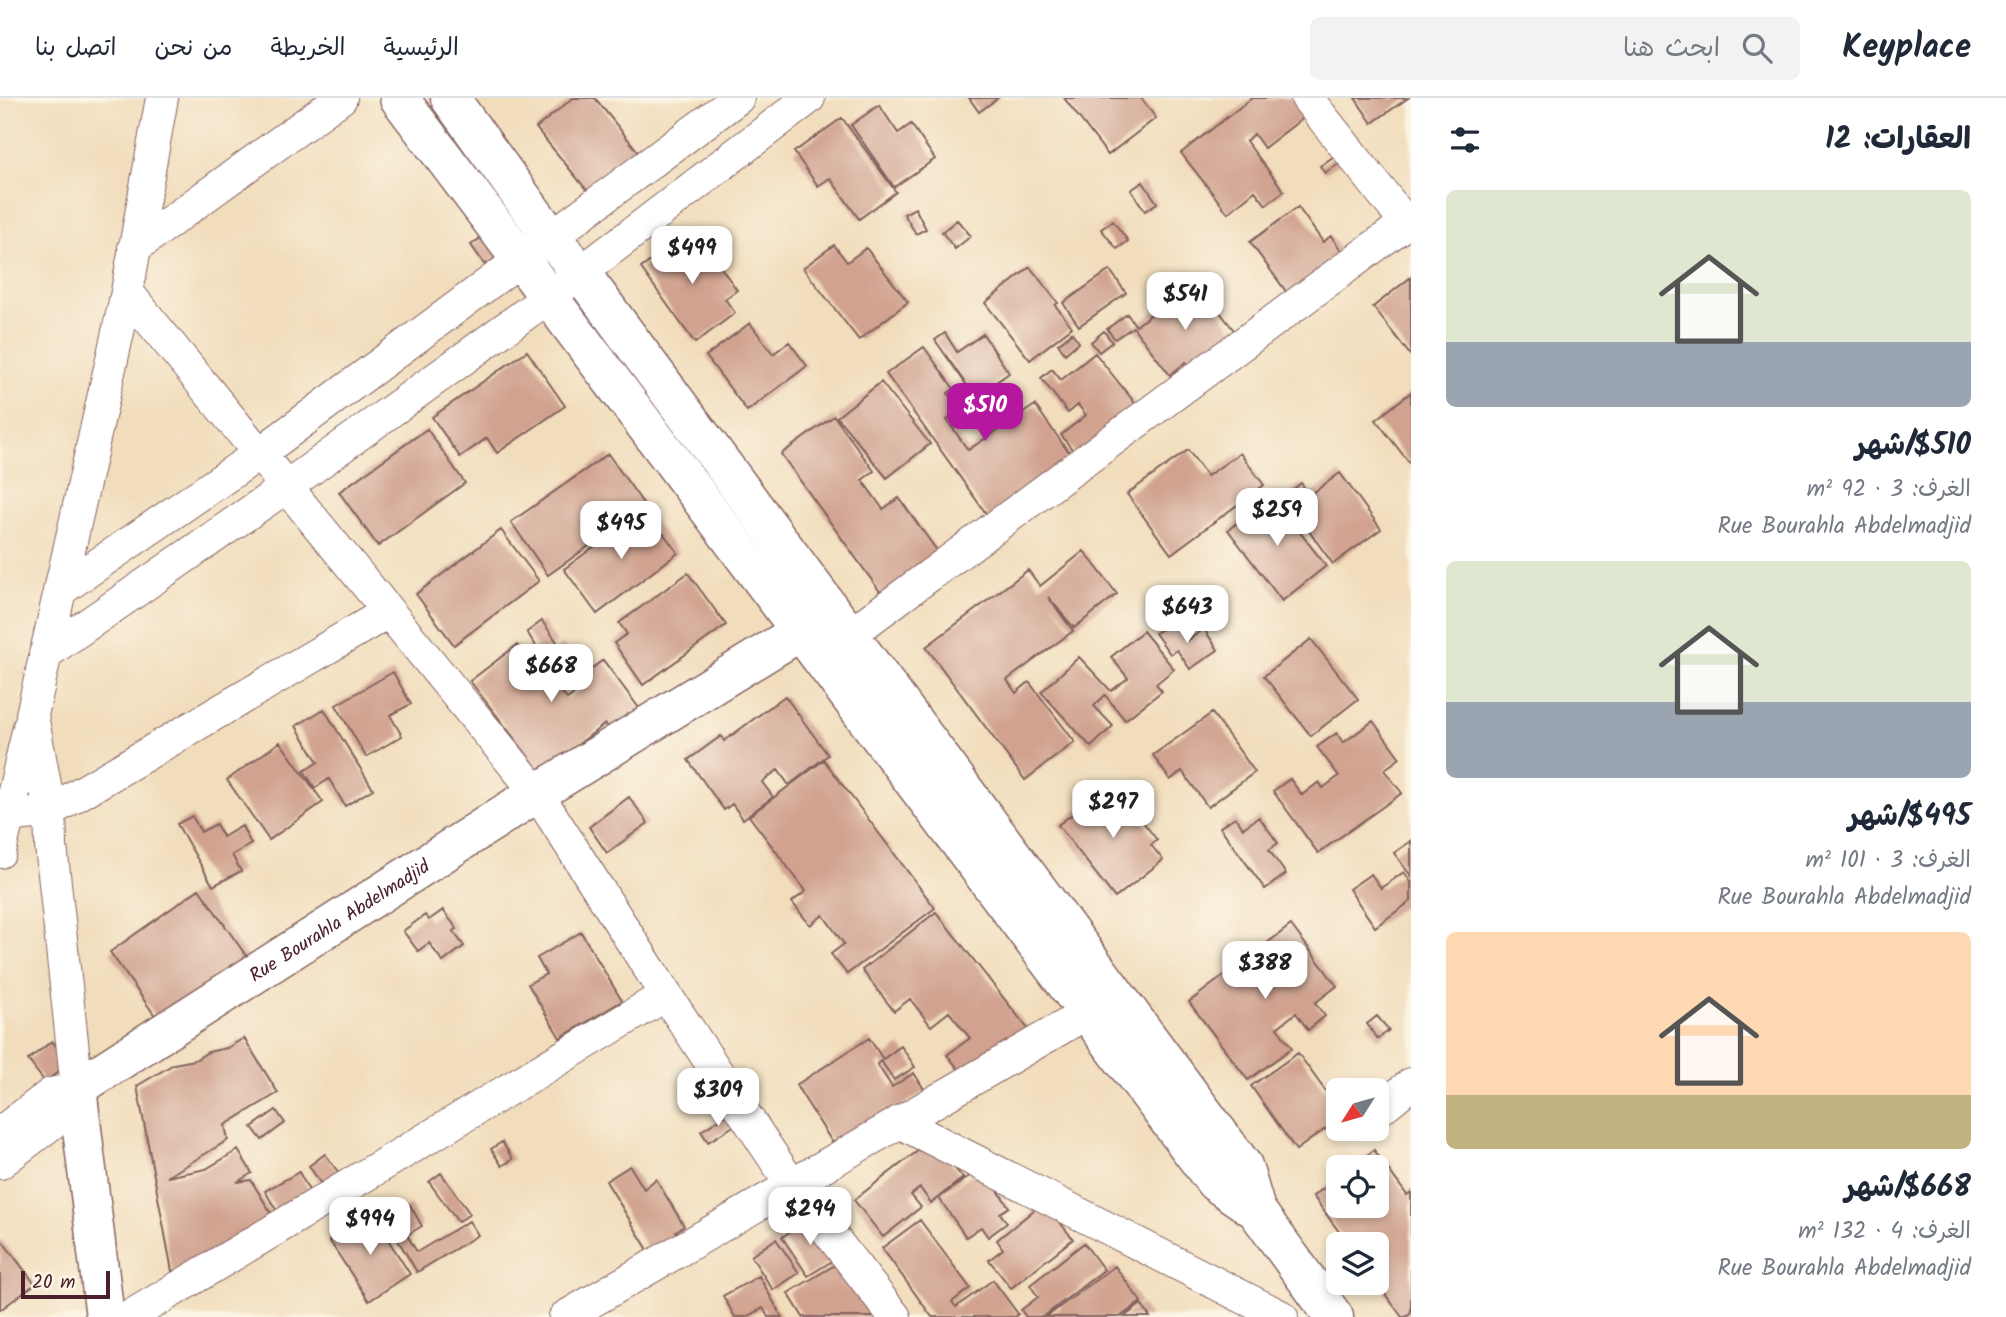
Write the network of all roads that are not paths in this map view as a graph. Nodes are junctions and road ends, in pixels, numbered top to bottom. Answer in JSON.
{"nodes":[{"id":1,"x":162,"y":98,"type":"edge"},
{"id":2,"x":341,"y":98,"type":"edge"},
{"id":3,"x":399,"y":98,"type":"edge"},
{"id":4,"x":450,"y":98,"type":"edge"},
{"id":5,"x":737,"y":98,"type":"edge"},
{"id":6,"x":809,"y":98,"type":"edge"},
{"id":7,"x":1307,"y":98,"type":"edge"},
{"id":8,"x":1410,"y":224,"type":"edge"},
{"id":9,"x":550,"y":236,"type":"junction"},
{"id":10,"x":134,"y":248,"type":"junction"},
{"id":11,"x":520,"y":259,"type":"junction"},
{"id":12,"x":580,"y":272,"type":"junction"},
{"id":13,"x":127,"y":292,"type":"junction"},
{"id":14,"x":550,"y":296,"type":"junction"},
{"id":15,"x":259,"y":454,"type":"junction"},
{"id":16,"x":286,"y":488,"type":"junction"},
{"id":17,"x":59,"y":591,"type":"junction"},
{"id":18,"x":388,"y":612,"type":"junction"},
{"id":19,"x":801,"y":631,"type":"junction"},
{"id":20,"x":849,"y":635,"type":"junction"},
{"id":21,"x":45,"y":654,"type":"junction"},
{"id":22,"x":32,"y":715,"type":"junction"},
{"id":23,"x":537,"y":793,"type":"junction"},
{"id":24,"x":50,"y":811,"type":"junction"},
{"id":25,"x":9,"y":816,"type":"junction"},
{"id":26,"x":0,"y":852,"type":"edge"},
{"id":27,"x":666,"y":995,"type":"junction"},
{"id":28,"x":1087,"y":1013,"type":"junction"},
{"id":29,"x":1411,"y":1084,"type":"edge"},
{"id":30,"x":77,"y":1088,"type":"junction"},
{"id":31,"x":1390,"y":1101,"type":"edge"},
{"id":32,"x":899,"y":1122,"type":"junction"},
{"id":33,"x":0,"y":1133,"type":"edge"},
{"id":34,"x":0,"y":1163,"type":"edge"},
{"id":35,"x":791,"y":1184,"type":"junction"},
{"id":36,"x":1256,"y":1210,"type":"junction"},
{"id":37,"x":106,"y":1317,"type":"edge"},
{"id":38,"x":130,"y":1317,"type":"edge"},
{"id":39,"x":565,"y":1317,"type":"edge"},
{"id":40,"x":895,"y":1317,"type":"edge"},
{"id":41,"x":1282,"y":1317,"type":"edge"},
{"id":42,"x":1334,"y":1317,"type":"edge"}],
"edges":[{"from":1,"to":10,"type":"street"},
{"from":2,"to":10,"type":"street"},
{"from":3,"to":11,"type":"street"},
{"from":4,"to":9,"type":"street"},
{"from":5,"to":9,"type":"street"},
{"from":6,"to":12,"type":"street"},
{"from":7,"to":8,"type":"street"},
{"from":8,"to":20,"type":"street"},
{"from":9,"to":11,"type":"street"},
{"from":9,"to":12,"type":"street"},
{"from":10,"to":13,"type":"street"},
{"from":11,"to":14,"type":"street"},
{"from":11,"to":15,"type":"street"},
{"from":12,"to":14,"type":"street"},
{"from":12,"to":20,"type":"street"},
{"from":13,"to":15,"type":"street"},
{"from":13,"to":17,"type":"street"},
{"from":14,"to":16,"type":"street"},
{"from":14,"to":19,"type":"street"},
{"from":15,"to":16,"type":"street"},
{"from":15,"to":17,"type":"street"},
{"from":16,"to":18,"type":"street"},
{"from":16,"to":21,"type":"street"},
{"from":17,"to":21,"type":"street"},
{"from":18,"to":23,"type":"street"},
{"from":18,"to":24,"type":"street"},
{"from":19,"to":23,"type":"street","name":"Rue Bourahla Abdelmadjid"},
{"from":19,"to":28,"type":"street"},
{"from":20,"to":36,"type":"street"},
{"from":21,"to":22,"type":"street"},
{"from":22,"to":24,"type":"street"},
{"from":22,"to":25,"type":"street"},
{"from":23,"to":27,"type":"street"},
{"from":23,"to":30,"type":"street","name":"Rue Bourahla Abdelmadjid"},
{"from":24,"to":25,"type":"street"},
{"from":24,"to":30,"type":"street"},
{"from":25,"to":26,"type":"street"},
{"from":27,"to":35,"type":"street"},
{"from":27,"to":38,"type":"street"},
{"from":28,"to":32,"type":"street"},
{"from":28,"to":36,"type":"street"},
{"from":29,"to":31,"type":"street"},
{"from":30,"to":33,"type":"street"},
{"from":30,"to":34,"type":"street"},
{"from":30,"to":37,"type":"street"},
{"from":32,"to":35,"type":"street"},
{"from":32,"to":41,"type":"street"},
{"from":35,"to":39,"type":"street"},
{"from":35,"to":40,"type":"street"},
{"from":36,"to":42,"type":"street"}]}
